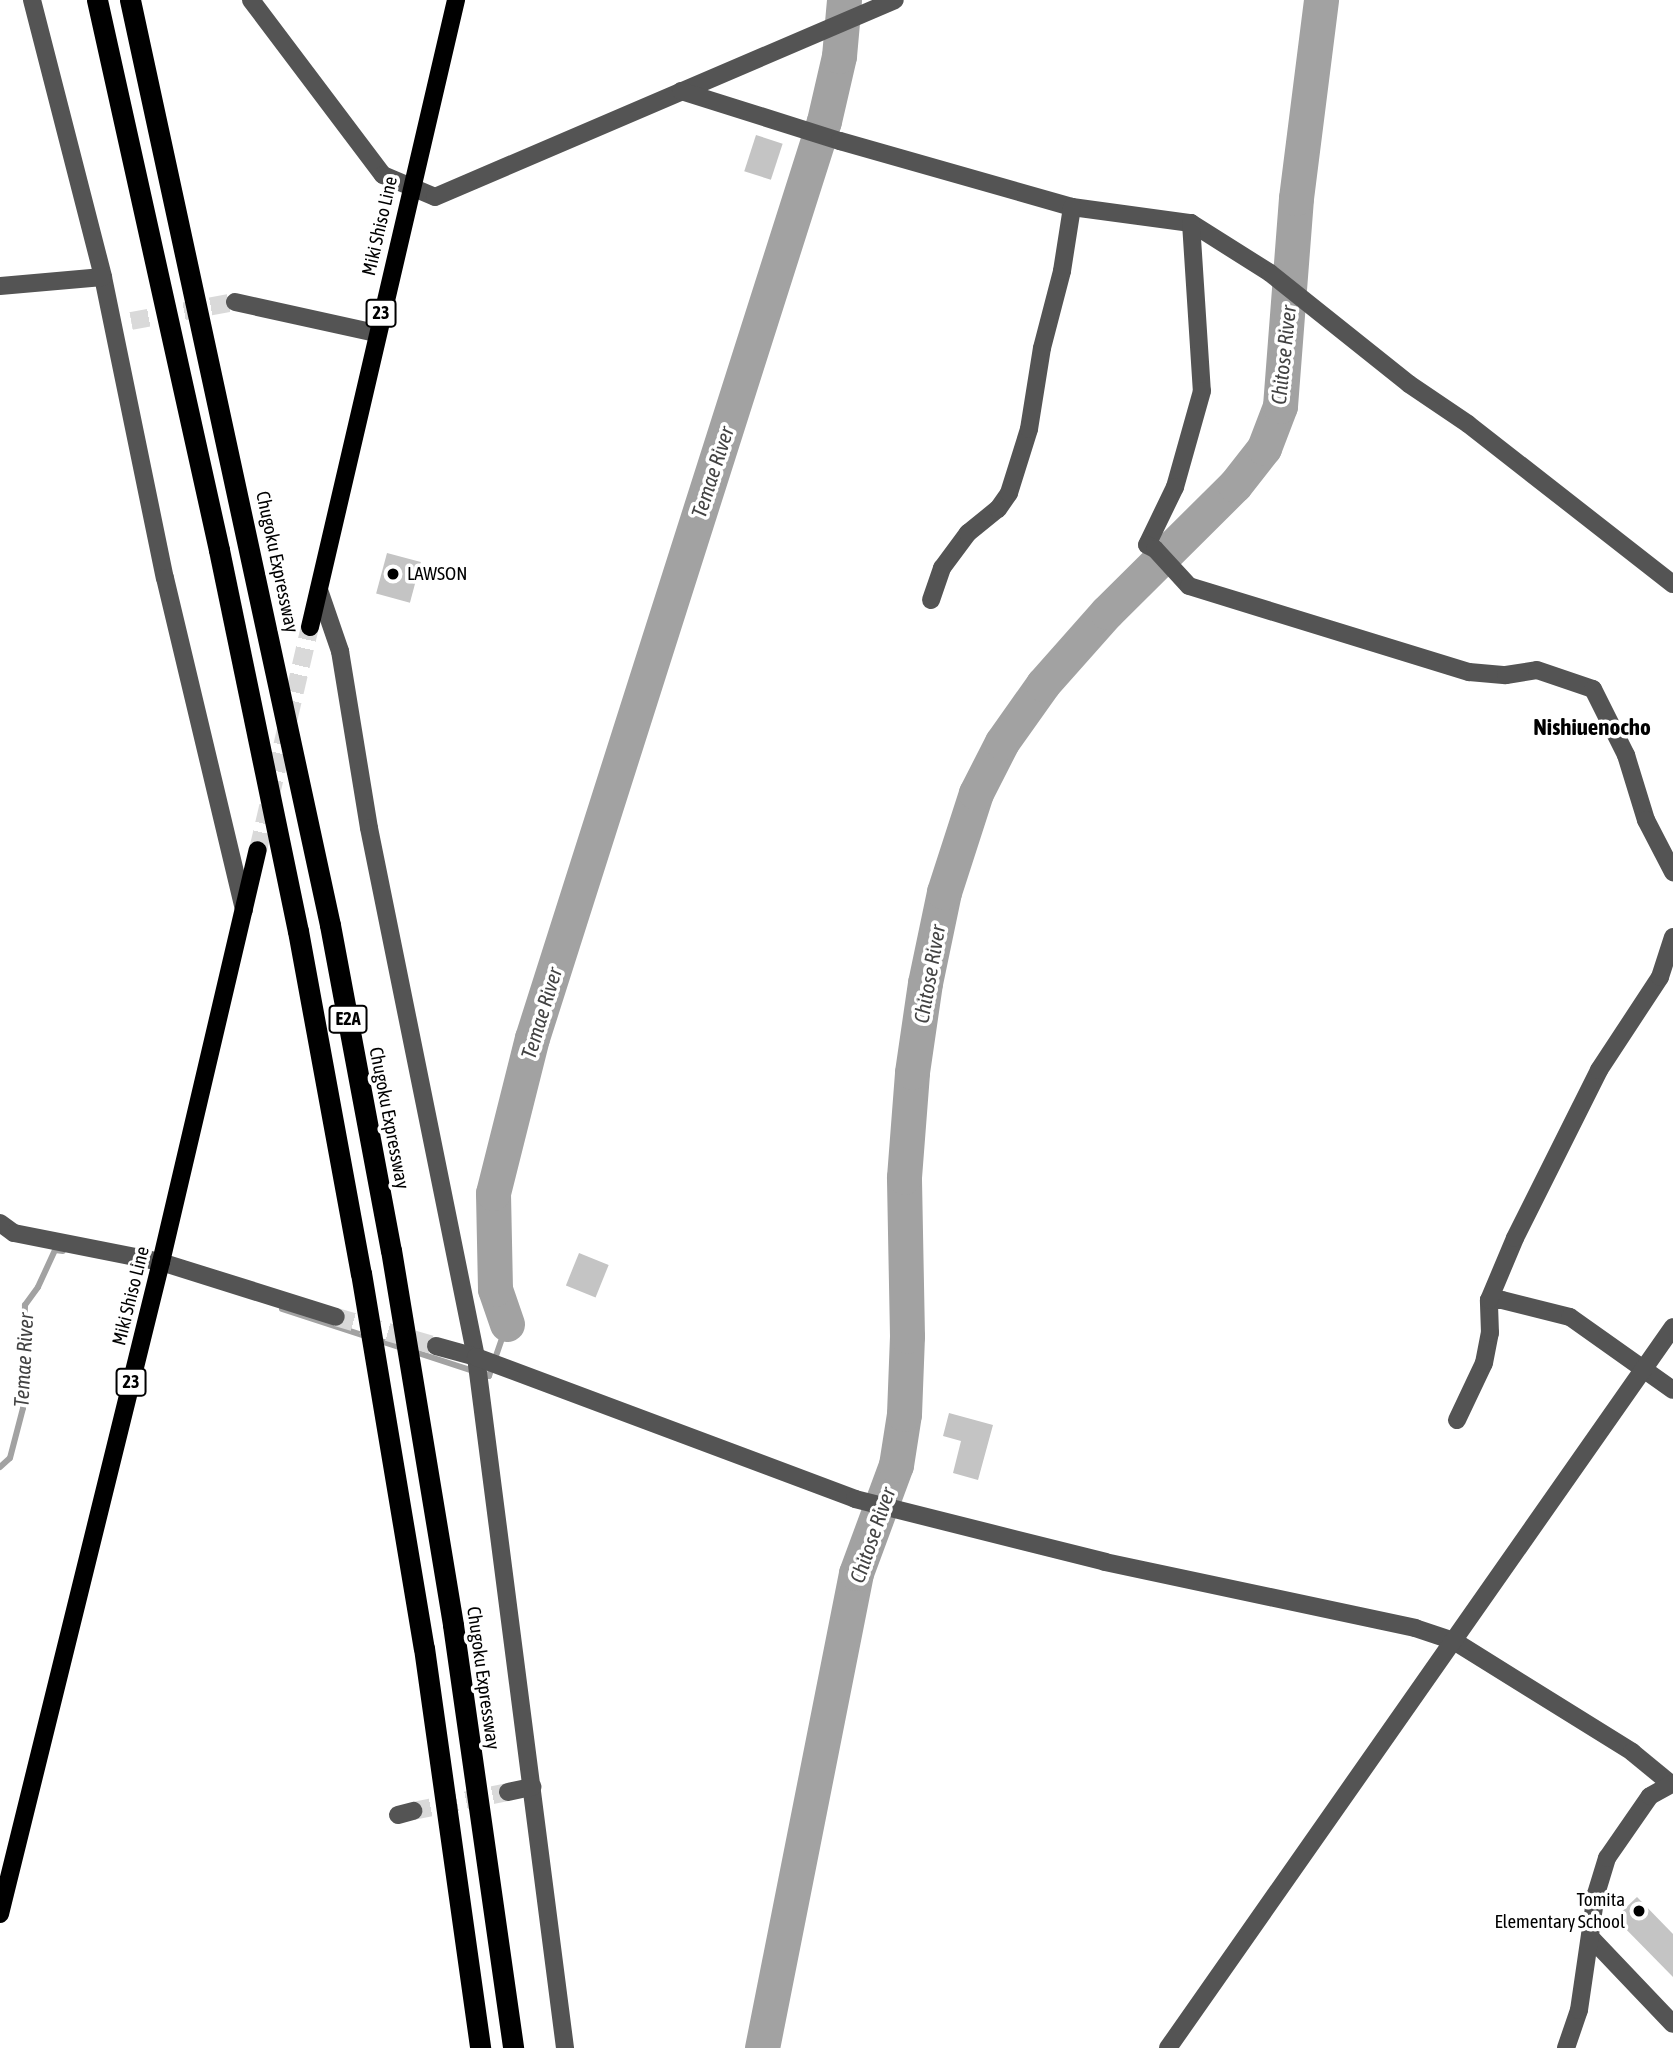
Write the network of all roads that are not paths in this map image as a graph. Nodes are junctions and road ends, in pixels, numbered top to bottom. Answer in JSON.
{"nodes":[{"id":1,"x":32,"y":0,"type":"edge"},
{"id":2,"x":97,"y":0,"type":"edge"},
{"id":3,"x":130,"y":0,"type":"edge"},
{"id":4,"x":251,"y":0,"type":"edge"},
{"id":5,"x":456,"y":0,"type":"edge"},
{"id":6,"x":895,"y":0,"type":"edge"},
{"id":7,"x":857,"y":11,"type":"edge"},
{"id":8,"x":681,"y":91,"type":"junction"},
{"id":9,"x":411,"y":187,"type":"junction"},
{"id":10,"x":1072,"y":207,"type":"junction"},
{"id":11,"x":1191,"y":223,"type":"junction"},
{"id":12,"x":103,"y":277,"type":"junction"},
{"id":13,"x":0,"y":286,"type":"edge"},
{"id":14,"x":235,"y":302,"type":"tunnel mouth"},
{"id":15,"x":376,"y":333,"type":"junction"},
{"id":16,"x":1673,"y":584,"type":"edge"},
{"id":17,"x":319,"y":590,"type":"junction"},
{"id":18,"x":931,"y":600,"type":"dead end"},
{"id":19,"x":310,"y":627,"type":"tunnel mouth"},
{"id":20,"x":258,"y":850,"type":"tunnel mouth"},
{"id":21,"x":1673,"y":872,"type":"edge"},
{"id":22,"x":244,"y":910,"type":"junction"},
{"id":23,"x":1673,"y":937,"type":"edge"},
{"id":24,"x":1666,"y":981,"type":"edge"},
{"id":25,"x":0,"y":1223,"type":"edge"},
{"id":26,"x":161,"y":1262,"type":"junction"},
{"id":27,"x":1489,"y":1300,"type":"junction"},
{"id":28,"x":336,"y":1317,"type":"tunnel mouth"},
{"id":29,"x":1673,"y":1327,"type":"edge"},
{"id":30,"x":436,"y":1346,"type":"tunnel mouth"},
{"id":31,"x":476,"y":1357,"type":"junction"},
{"id":32,"x":1643,"y":1369,"type":"junction"},
{"id":33,"x":1673,"y":1390,"type":"edge"},
{"id":34,"x":1457,"y":1420,"type":"dead end"},
{"id":35,"x":1454,"y":1641,"type":"junction"},
{"id":36,"x":1672,"y":1784,"type":"edge"},
{"id":37,"x":532,"y":1787,"type":"junction"},
{"id":38,"x":508,"y":1792,"type":"tunnel mouth"},
{"id":39,"x":0,"y":1914,"type":"edge"},
{"id":40,"x":1592,"y":1939,"type":"junction"},
{"id":41,"x":1673,"y":2024,"type":"edge"},
{"id":42,"x":480,"y":2048,"type":"edge"},
{"id":43,"x":513,"y":2048,"type":"edge"},
{"id":44,"x":565,"y":2048,"type":"edge"},
{"id":45,"x":1168,"y":2048,"type":"edge"},
{"id":46,"x":1566,"y":2048,"type":"edge"}],
"edges":[{"from":1,"to":12,"type":"street"},
{"from":2,"to":42,"type":"highway","number":"E2A"},
{"from":3,"to":43,"type":"highway","name":"Chugoku Expressway","number":"E2A"},
{"from":4,"to":9,"type":"street"},
{"from":5,"to":9,"type":"main road","name":"Miki Shiso Line","number":"23"},
{"from":6,"to":7,"type":"street"},
{"from":7,"to":8,"type":"street"},
{"from":8,"to":9,"type":"street"},
{"from":8,"to":10,"type":"street"},
{"from":9,"to":15,"type":"main road","name":"Miki Shiso Line","number":"23"},
{"from":10,"to":11,"type":"street"},
{"from":10,"to":18,"type":"street"},
{"from":11,"to":16,"type":"street"},
{"from":11,"to":21,"type":"street"},
{"from":12,"to":13,"type":"street"},
{"from":12,"to":22,"type":"street"},
{"from":14,"to":15,"type":"street"},
{"from":15,"to":17,"type":"main road","name":"Miki Shiso Line","number":"23"},
{"from":17,"to":19,"type":"main road","name":"Miki Shiso Line","number":"23"},
{"from":17,"to":31,"type":"street"},
{"from":20,"to":22,"type":"main road","name":"Miki Shiso Line","number":"23"},
{"from":22,"to":26,"type":"main road","name":"Miki Shiso Line","number":"23"},
{"from":23,"to":24,"type":"street"},
{"from":24,"to":27,"type":"street"},
{"from":25,"to":26,"type":"street"},
{"from":26,"to":28,"type":"street"},
{"from":26,"to":39,"type":"main road","name":"Miki Shiso Line","number":"23"},
{"from":27,"to":32,"type":"street"},
{"from":27,"to":34,"type":"street"},
{"from":29,"to":32,"type":"street"},
{"from":30,"to":31,"type":"street"},
{"from":31,"to":35,"type":"street"},
{"from":31,"to":37,"type":"street"},
{"from":32,"to":33,"type":"street"},
{"from":32,"to":35,"type":"street"},
{"from":35,"to":36,"type":"street"},
{"from":35,"to":45,"type":"street"},
{"from":36,"to":40,"type":"street"},
{"from":37,"to":38,"type":"street"},
{"from":37,"to":44,"type":"street"},
{"from":40,"to":41,"type":"street"},
{"from":40,"to":46,"type":"street"}]}
